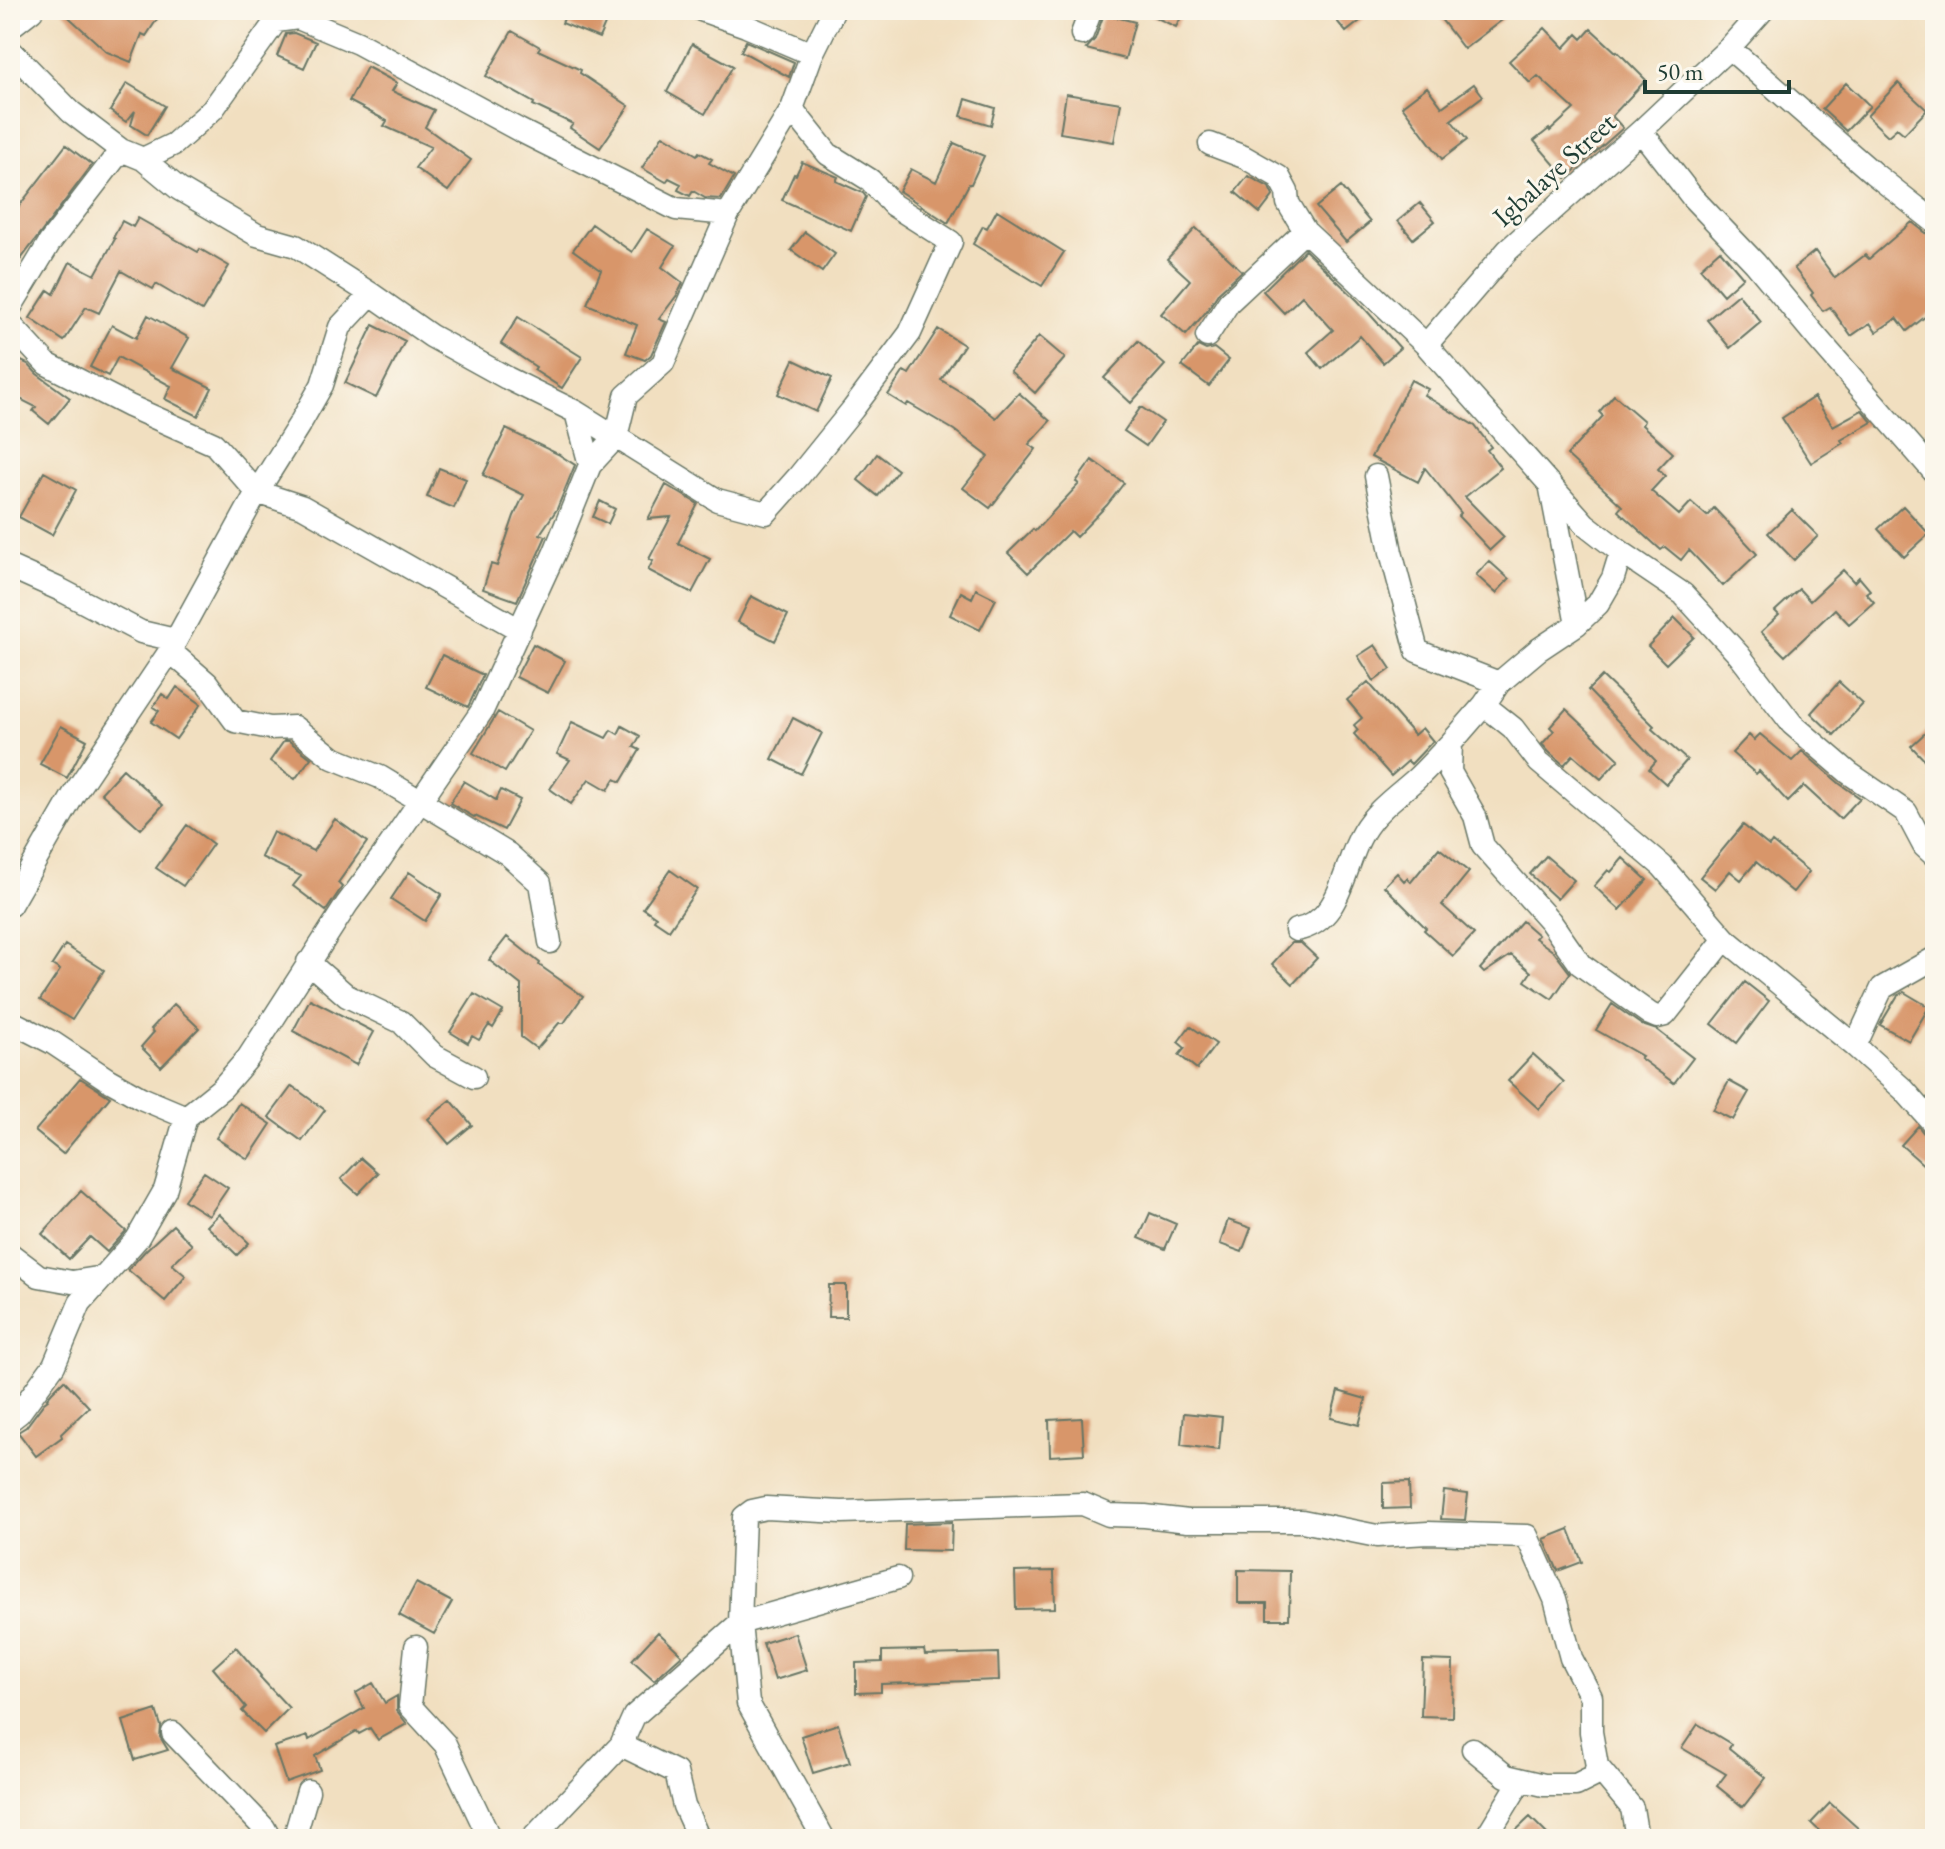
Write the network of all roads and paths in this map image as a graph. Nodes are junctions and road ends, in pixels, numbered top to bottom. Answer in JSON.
{"nodes":[{"id":1,"x":32,"y":10,"type":"edge"},
{"id":2,"x":701,"y":10,"type":"edge"},
{"id":3,"x":834,"y":10,"type":"edge"},
{"id":4,"x":1091,"y":10,"type":"edge"},
{"id":5,"x":1763,"y":10,"type":"edge"},
{"id":6,"x":10,"y":27,"type":"edge"},
{"id":7,"x":1082,"y":34,"type":"dead end"},
{"id":8,"x":1729,"y":48,"type":"junction"},
{"id":9,"x":10,"y":50,"type":"edge"},
{"id":10,"x":812,"y":54,"type":"junction"},
{"id":11,"x":792,"y":109,"type":"junction"},
{"id":12,"x":1641,"y":131,"type":"junction"},
{"id":13,"x":1210,"y":144,"type":"dead end"},
{"id":14,"x":121,"y":150,"type":"junction"},
{"id":15,"x":143,"y":159,"type":"junction"},
{"id":16,"x":728,"y":214,"type":"junction"},
{"id":17,"x":1935,"y":222,"type":"edge"},
{"id":18,"x":1305,"y":231,"type":"junction"},
{"id":19,"x":371,"y":294,"type":"junction"},
{"id":20,"x":10,"y":308,"type":"edge"},
{"id":21,"x":10,"y":324,"type":"edge"},
{"id":22,"x":1207,"y":336,"type":"dead end"},
{"id":23,"x":1426,"y":345,"type":"junction"},
{"id":24,"x":576,"y":412,"type":"junction"},
{"id":25,"x":616,"y":437,"type":"junction"},
{"id":26,"x":590,"y":465,"type":"junction"},
{"id":27,"x":1935,"y":473,"type":"edge"},
{"id":28,"x":1376,"y":476,"type":"dead end"},
{"id":29,"x":1550,"y":483,"type":"junction"},
{"id":30,"x":257,"y":492,"type":"junction"},
{"id":31,"x":1621,"y":552,"type":"junction"},
{"id":32,"x":10,"y":567,"type":"edge"},
{"id":33,"x":1577,"y":624,"type":"junction"},
{"id":34,"x":520,"y":630,"type":"junction"},
{"id":35,"x":172,"y":645,"type":"junction"},
{"id":36,"x":1499,"y":683,"type":"junction"},
{"id":37,"x":1484,"y":705,"type":"junction"},
{"id":38,"x":1451,"y":743,"type":"junction"},
{"id":39,"x":421,"y":801,"type":"junction"},
{"id":40,"x":1935,"y":856,"type":"edge"},
{"id":41,"x":10,"y":905,"type":"edge"},
{"id":42,"x":1296,"y":930,"type":"dead end"},
{"id":43,"x":1725,"y":939,"type":"junction"},
{"id":44,"x":550,"y":942,"type":"dead end"},
{"id":45,"x":1935,"y":958,"type":"edge"},
{"id":46,"x":308,"y":962,"type":"junction"},
{"id":47,"x":10,"y":1021,"type":"edge"},
{"id":48,"x":1855,"y":1046,"type":"junction"},
{"id":49,"x":474,"y":1077,"type":"dead end"},
{"id":50,"x":186,"y":1117,"type":"junction"},
{"id":51,"x":1935,"y":1125,"type":"edge"},
{"id":52,"x":10,"y":1254,"type":"edge"},
{"id":53,"x":104,"y":1277,"type":"junction"},
{"id":54,"x":13,"y":1413,"type":"edge"},
{"id":55,"x":898,"y":1578,"type":"dead end"},
{"id":56,"x":740,"y":1623,"type":"junction"},
{"id":57,"x":416,"y":1647,"type":"dead end"},
{"id":58,"x":173,"y":1733,"type":"dead end"},
{"id":59,"x":621,"y":1745,"type":"junction"},
{"id":60,"x":1473,"y":1749,"type":"dead end"},
{"id":61,"x":1597,"y":1766,"type":"junction"},
{"id":62,"x":1521,"y":1780,"type":"junction"},
{"id":63,"x":308,"y":1791,"type":"dead end"},
{"id":64,"x":270,"y":1839,"type":"edge"},
{"id":65,"x":294,"y":1839,"type":"edge"},
{"id":66,"x":490,"y":1839,"type":"edge"},
{"id":67,"x":532,"y":1839,"type":"edge"},
{"id":68,"x":699,"y":1839,"type":"edge"},
{"id":69,"x":824,"y":1839,"type":"edge"},
{"id":70,"x":1485,"y":1839,"type":"edge"},
{"id":71,"x":1633,"y":1839,"type":"edge"}],
"edges":[{"from":1,"to":6,"type":"street"},
{"from":2,"to":10,"type":"street"},
{"from":3,"to":10,"type":"street"},
{"from":4,"to":7,"type":"street"},
{"from":5,"to":8,"type":"street","name":"Igbalaye Street"},
{"from":8,"to":12,"type":"street","name":"Igbalaye Street"},
{"from":8,"to":17,"type":"street"},
{"from":9,"to":14,"type":"street"},
{"from":10,"to":11,"type":"street"},
{"from":11,"to":16,"type":"street"},
{"from":11,"to":25,"type":"street"},
{"from":12,"to":23,"type":"street","name":"Igbalaye Street"},
{"from":12,"to":27,"type":"street"},
{"from":13,"to":18,"type":"street"},
{"from":14,"to":15,"type":"street"},
{"from":14,"to":20,"type":"street"},
{"from":15,"to":16,"type":"street"},
{"from":15,"to":19,"type":"street"},
{"from":16,"to":25,"type":"street"},
{"from":18,"to":22,"type":"street"},
{"from":18,"to":23,"type":"street"},
{"from":19,"to":24,"type":"street"},
{"from":19,"to":30,"type":"street"},
{"from":21,"to":30,"type":"street"},
{"from":23,"to":29,"type":"street"},
{"from":24,"to":25,"type":"street"},
{"from":24,"to":26,"type":"street"},
{"from":25,"to":26,"type":"street"},
{"from":26,"to":34,"type":"street"},
{"from":28,"to":36,"type":"street"},
{"from":29,"to":31,"type":"street"},
{"from":29,"to":33,"type":"street"},
{"from":30,"to":34,"type":"street"},
{"from":30,"to":35,"type":"street"},
{"from":31,"to":33,"type":"street"},
{"from":31,"to":40,"type":"street"},
{"from":32,"to":35,"type":"street"},
{"from":33,"to":36,"type":"street"},
{"from":34,"to":39,"type":"street"},
{"from":35,"to":39,"type":"street"},
{"from":35,"to":41,"type":"street"},
{"from":36,"to":37,"type":"street"},
{"from":37,"to":38,"type":"street"},
{"from":37,"to":43,"type":"street"},
{"from":38,"to":42,"type":"street"},
{"from":38,"to":43,"type":"street"},
{"from":39,"to":44,"type":"street"},
{"from":39,"to":46,"type":"street"},
{"from":43,"to":48,"type":"street"},
{"from":45,"to":48,"type":"street"},
{"from":46,"to":49,"type":"street"},
{"from":46,"to":50,"type":"street"},
{"from":47,"to":50,"type":"street"},
{"from":48,"to":51,"type":"street"},
{"from":50,"to":53,"type":"street"},
{"from":52,"to":53,"type":"street"},
{"from":53,"to":54,"type":"street"},
{"from":55,"to":56,"type":"street"},
{"from":56,"to":59,"type":"street"},
{"from":56,"to":61,"type":"street"},
{"from":56,"to":69,"type":"street"},
{"from":57,"to":66,"type":"street"},
{"from":58,"to":64,"type":"street"},
{"from":59,"to":67,"type":"street"},
{"from":59,"to":68,"type":"street"},
{"from":60,"to":62,"type":"street"},
{"from":61,"to":62,"type":"street"},
{"from":61,"to":71,"type":"street"},
{"from":62,"to":70,"type":"street"},
{"from":63,"to":65,"type":"street"}]}
